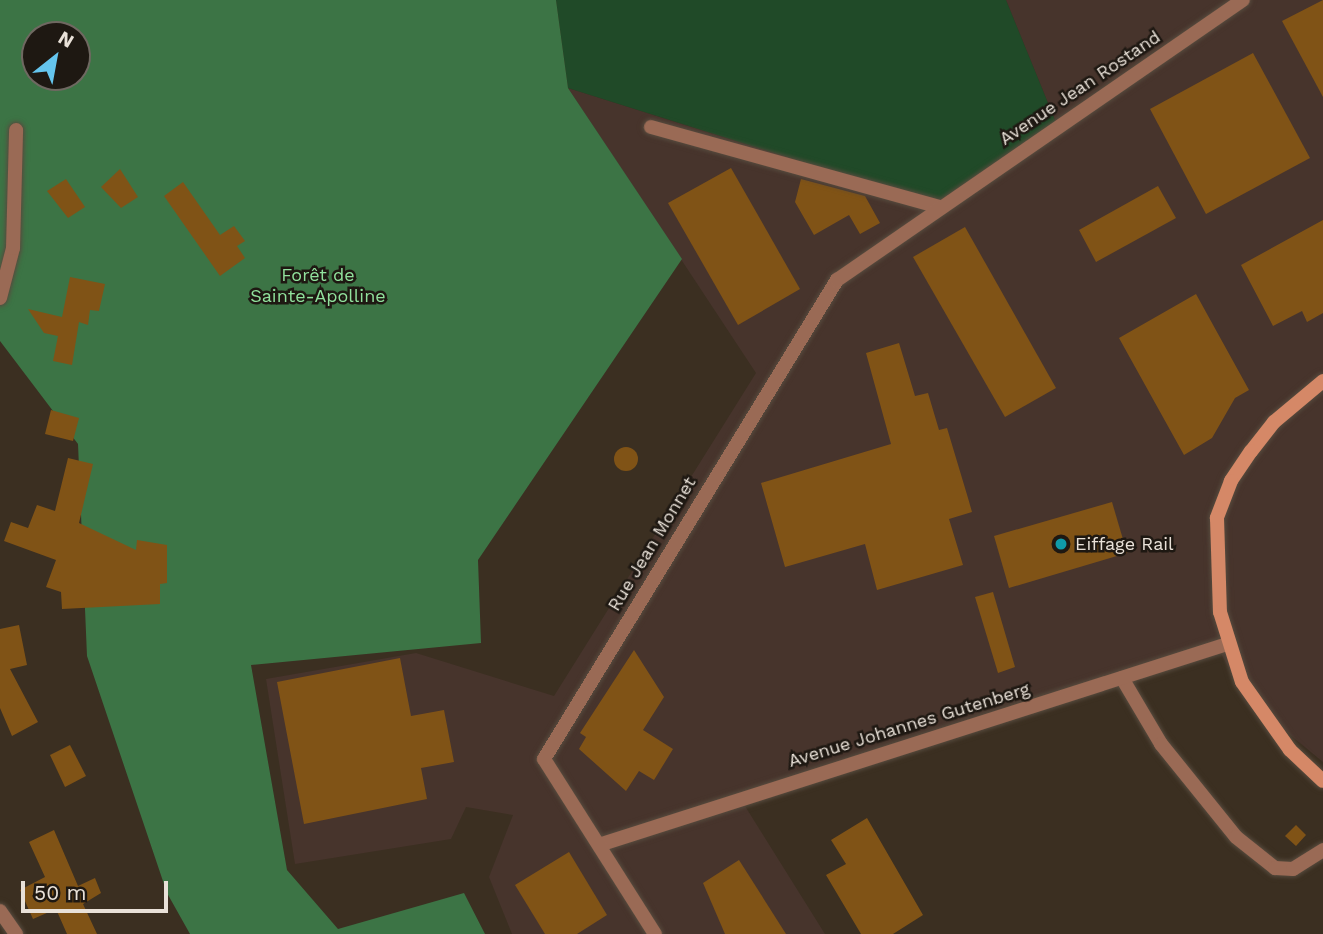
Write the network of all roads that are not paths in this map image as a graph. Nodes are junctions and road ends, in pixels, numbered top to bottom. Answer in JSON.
{"nodes":[{"id":1,"x":1243,"y":0,"type":"edge"},
{"id":2,"x":651,"y":127,"type":"dead end"},
{"id":3,"x":16,"y":130,"type":"dead end"},
{"id":4,"x":940,"y":207,"type":"junction"},
{"id":5,"x":0,"y":298,"type":"edge"},
{"id":6,"x":1323,"y":381,"type":"edge"},
{"id":7,"x":1227,"y":644,"type":"junction"},
{"id":8,"x":1122,"y":678,"type":"junction"},
{"id":9,"x":1323,"y":781,"type":"edge"},
{"id":10,"x":602,"y":844,"type":"junction"},
{"id":11,"x":1323,"y":850,"type":"edge"},
{"id":12,"x":0,"y":911,"type":"edge"},
{"id":13,"x":16,"y":934,"type":"edge"},
{"id":14,"x":655,"y":934,"type":"edge"}],
"edges":[{"from":1,"to":4,"type":"street","name":"Avenue Jean Rostand"},
{"from":2,"to":4,"type":"street"},
{"from":3,"to":5,"type":"street"},
{"from":4,"to":10,"type":"street","name":"Rue Jean Monnet"},
{"from":6,"to":7,"type":"street"},
{"from":7,"to":8,"type":"street","name":"Avenue Johannes Gutenberg"},
{"from":7,"to":9,"type":"street"},
{"from":8,"to":10,"type":"street","name":"Avenue Johannes Gutenberg"},
{"from":8,"to":11,"type":"street"},
{"from":10,"to":14,"type":"street","name":"Rue Jean Monnet"},
{"from":12,"to":13,"type":"street"}]}
